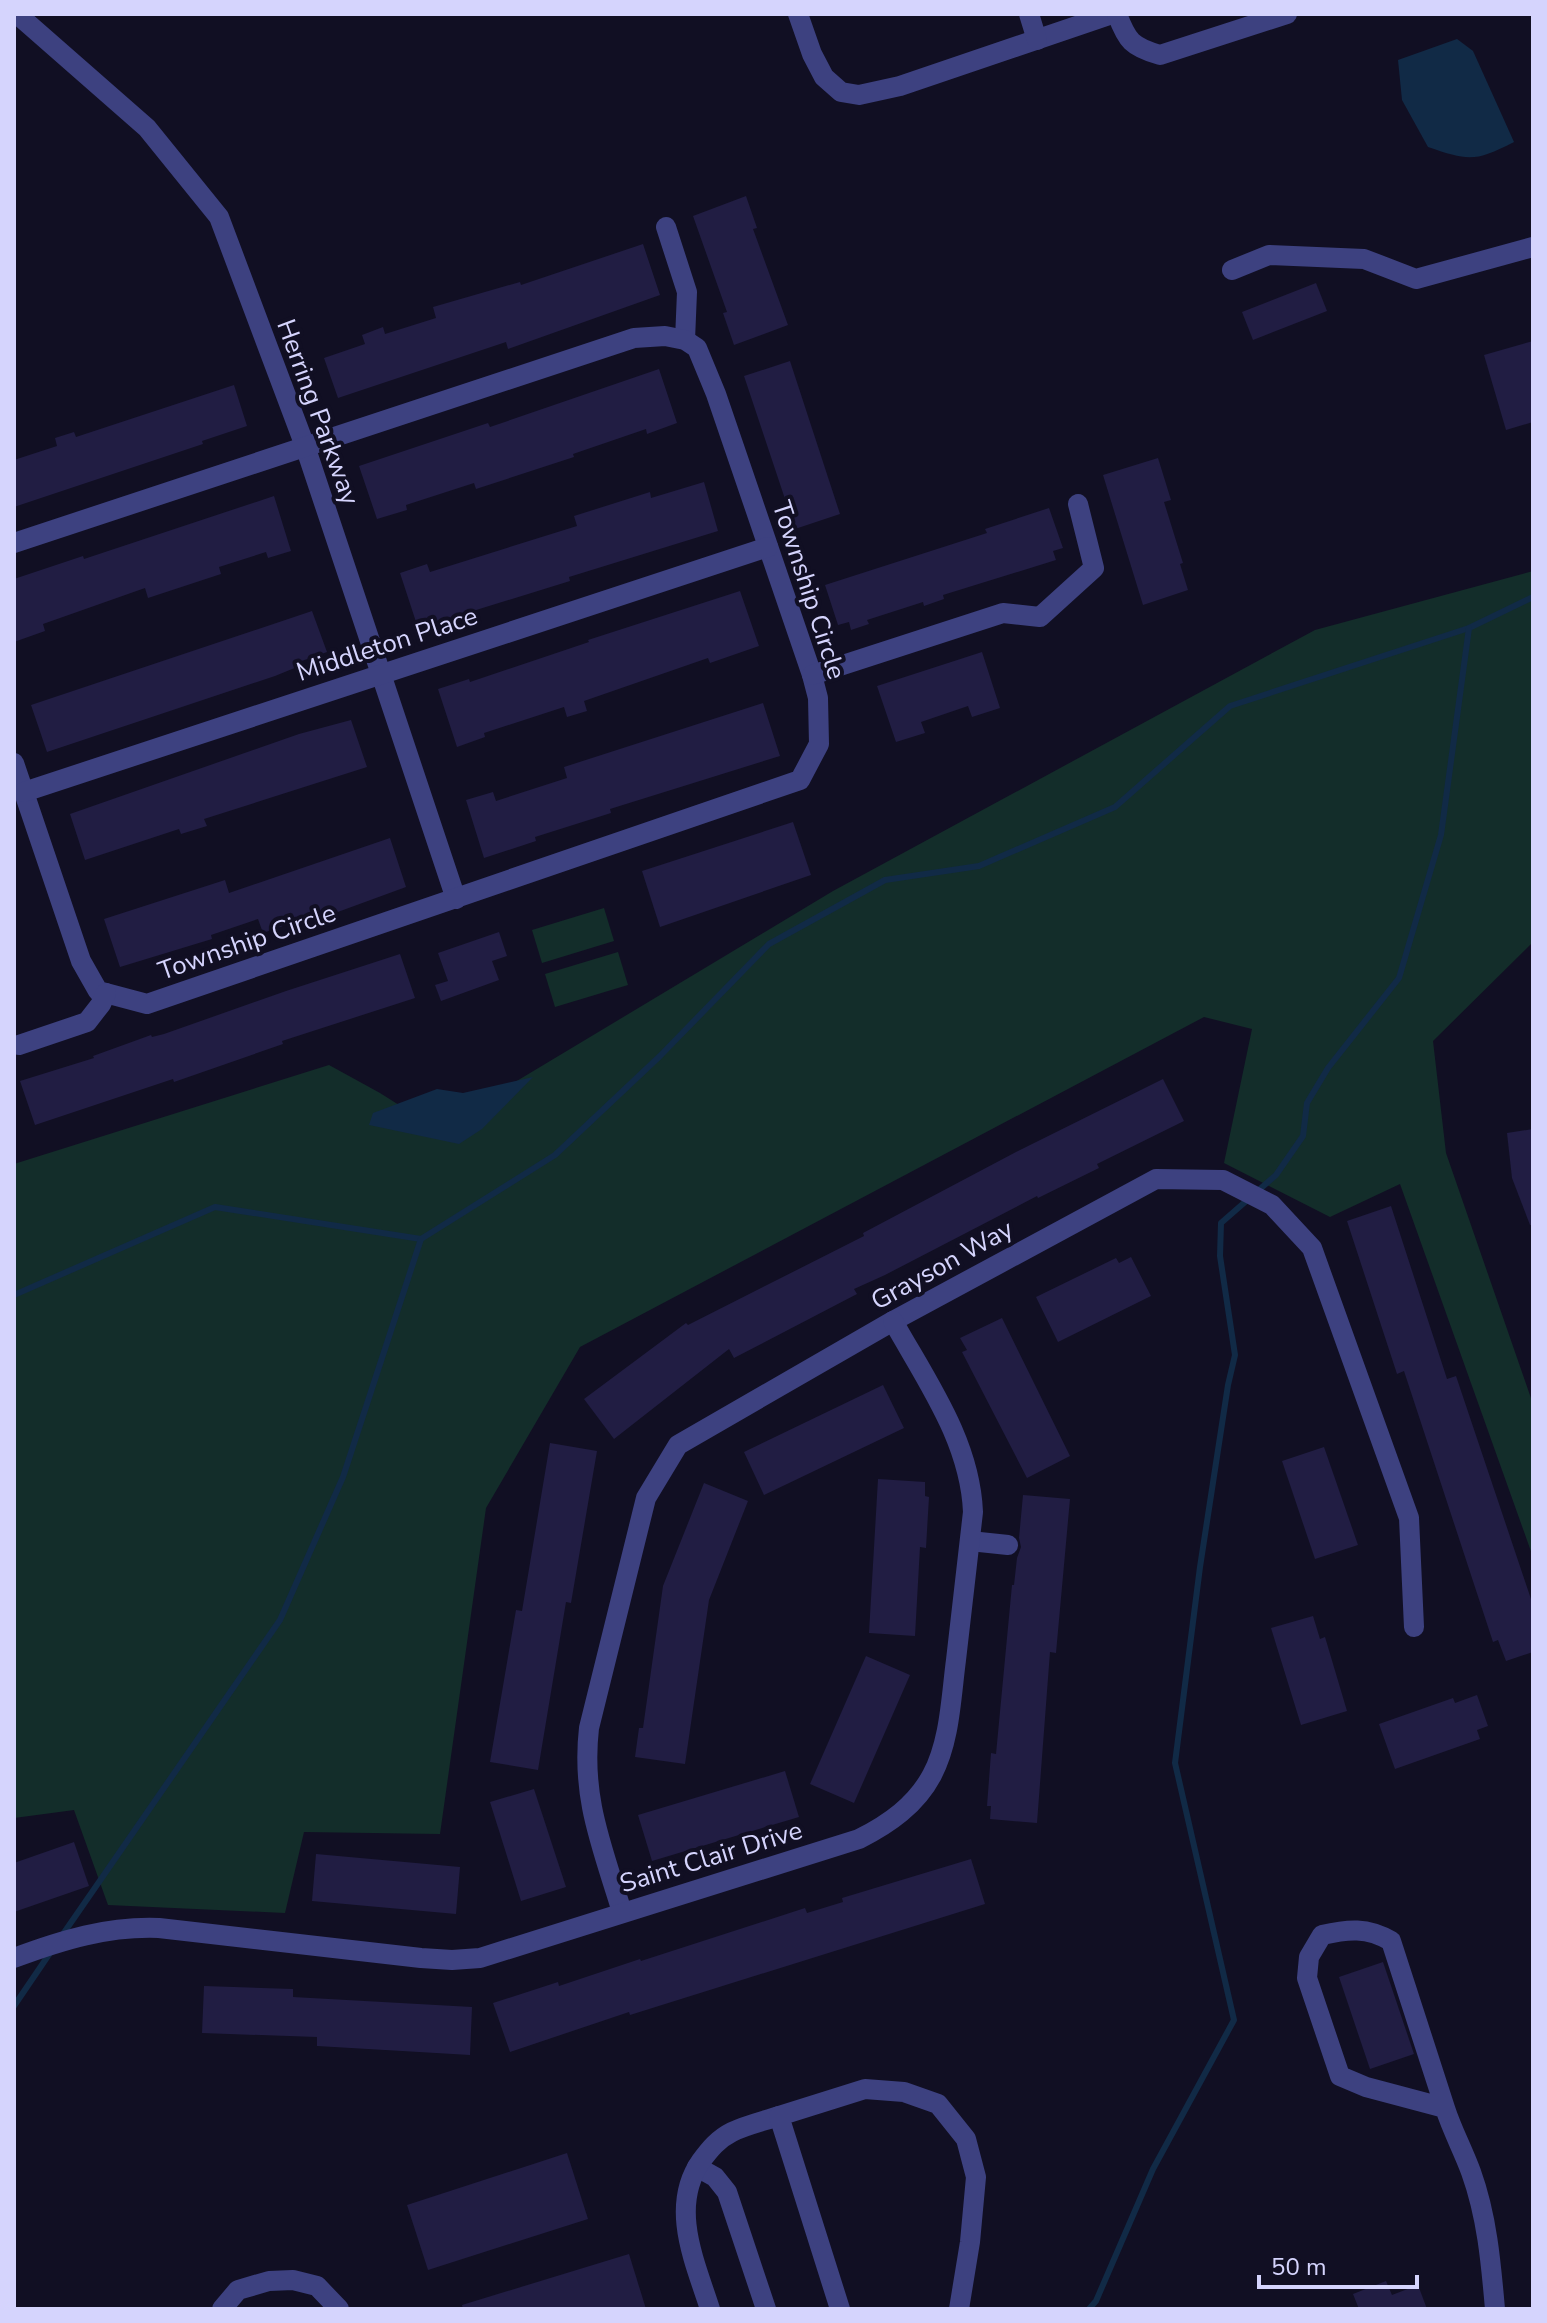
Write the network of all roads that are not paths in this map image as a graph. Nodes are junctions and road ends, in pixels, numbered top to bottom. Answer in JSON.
{"nodes":[{"id":1,"x":17,"y":14,"type":"edge"},
{"id":2,"x":798,"y":14,"type":"edge"},
{"id":3,"x":1029,"y":14,"type":"edge"},
{"id":4,"x":1115,"y":14,"type":"edge"},
{"id":5,"x":1287,"y":14,"type":"edge"},
{"id":6,"x":1037,"y":40,"type":"junction"},
{"id":7,"x":666,"y":227,"type":"dead end"},
{"id":8,"x":1533,"y":247,"type":"edge"},
{"id":9,"x":1232,"y":270,"type":"dead end"},
{"id":10,"x":685,"y":340,"type":"junction"},
{"id":11,"x":305,"y":446,"type":"junction"},
{"id":12,"x":1078,"y":504,"type":"dead end"},
{"id":13,"x":14,"y":543,"type":"edge"},
{"id":14,"x":768,"y":547,"type":"junction"},
{"id":15,"x":381,"y":673,"type":"junction"},
{"id":16,"x":812,"y":675,"type":"junction"},
{"id":17,"x":14,"y":763,"type":"edge"},
{"id":18,"x":24,"y":792,"type":"junction"},
{"id":19,"x":456,"y":899,"type":"junction"},
{"id":20,"x":106,"y":993,"type":"junction"},
{"id":21,"x":19,"y":1045,"type":"dead end"},
{"id":22,"x":893,"y":1321,"type":"junction"},
{"id":23,"x":970,"y":1541,"type":"junction"},
{"id":24,"x":1008,"y":1545,"type":"dead end"},
{"id":25,"x":1414,"y":1627,"type":"dead end"},
{"id":26,"x":622,"y":1912,"type":"junction"},
{"id":27,"x":14,"y":1958,"type":"edge"},
{"id":28,"x":1445,"y":2108,"type":"junction"},
{"id":29,"x":779,"y":2116,"type":"junction"},
{"id":30,"x":697,"y":2167,"type":"junction"},
{"id":31,"x":222,"y":2309,"type":"edge"},
{"id":32,"x":339,"y":2309,"type":"edge"},
{"id":33,"x":710,"y":2309,"type":"edge"},
{"id":34,"x":766,"y":2309,"type":"edge"},
{"id":35,"x":840,"y":2309,"type":"edge"},
{"id":36,"x":959,"y":2309,"type":"edge"},
{"id":37,"x":1495,"y":2309,"type":"edge"}],
"edges":[{"from":1,"to":11,"type":"street","name":"Herring Parkway"},
{"from":2,"to":6,"type":"street"},
{"from":3,"to":6,"type":"street"},
{"from":4,"to":5,"type":"street"},
{"from":4,"to":6,"type":"street"},
{"from":7,"to":10,"type":"street"},
{"from":8,"to":9,"type":"street"},
{"from":10,"to":11,"type":"street"},
{"from":10,"to":14,"type":"street","name":"Township Circle"},
{"from":11,"to":13,"type":"street"},
{"from":11,"to":15,"type":"street","name":"Herring Parkway"},
{"from":12,"to":16,"type":"street"},
{"from":14,"to":15,"type":"street","name":"Middleton Place"},
{"from":14,"to":16,"type":"street","name":"Township Circle"},
{"from":15,"to":18,"type":"street","name":"Middleton Place"},
{"from":15,"to":19,"type":"street","name":"Herring Parkway"},
{"from":16,"to":19,"type":"street","name":"Township Circle"},
{"from":17,"to":18,"type":"street"},
{"from":18,"to":20,"type":"street"},
{"from":19,"to":20,"type":"street","name":"Township Circle"},
{"from":20,"to":21,"type":"street"},
{"from":22,"to":23,"type":"street","name":"Saint Clair Drive"},
{"from":22,"to":25,"type":"street","name":"Grayson Way"},
{"from":22,"to":26,"type":"street","name":"Grayson Way"},
{"from":23,"to":24,"type":"street"},
{"from":23,"to":26,"type":"street","name":"Saint Clair Drive"},
{"from":26,"to":27,"type":"street","name":"Saint Clair Drive"},
{"from":28,"to":28,"type":"street"},
{"from":28,"to":37,"type":"street"},
{"from":29,"to":30,"type":"street"},
{"from":29,"to":35,"type":"street"},
{"from":29,"to":36,"type":"street"},
{"from":30,"to":33,"type":"street"},
{"from":30,"to":34,"type":"street"},
{"from":31,"to":32,"type":"street"}]}
